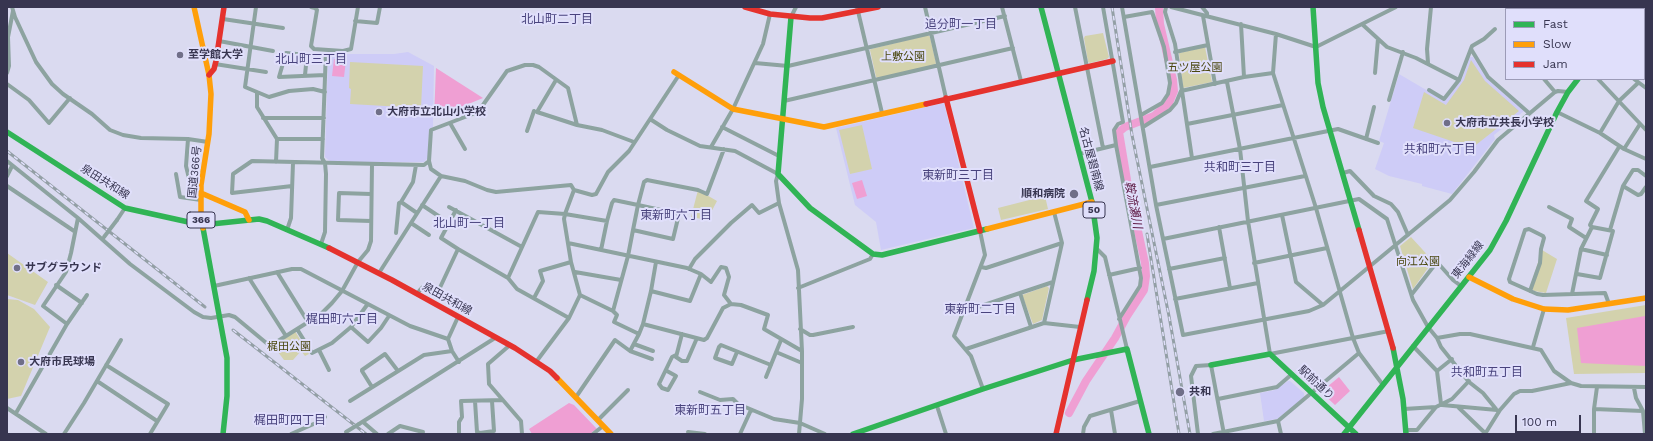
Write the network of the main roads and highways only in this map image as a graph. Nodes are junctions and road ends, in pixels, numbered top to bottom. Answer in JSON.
{"nodes":[{"id":1,"x":194,"y":7,"type":"edge"},
{"id":2,"x":224,"y":7,"type":"edge"},
{"id":3,"x":745,"y":7,"type":"edge"},
{"id":4,"x":878,"y":7,"type":"edge"},
{"id":5,"x":1041,"y":7,"type":"edge"},
{"id":6,"x":1313,"y":7,"type":"edge"},
{"id":7,"x":858,"y":9,"type":"edge"},
{"id":8,"x":791,"y":17,"type":"junction"},
{"id":9,"x":1113,"y":61,"type":"road end"},
{"id":10,"x":1058,"y":73,"type":"junction"},
{"id":11,"x":676,"y":74,"type":"road end"},
{"id":12,"x":209,"y":75,"type":"junction"},
{"id":13,"x":1577,"y":80,"type":"edge"},
{"id":14,"x":946,"y":98,"type":"junction"},
{"id":15,"x":783,"y":118,"type":"junction"},
{"id":16,"x":7,"y":132,"type":"edge"},
{"id":17,"x":201,"y":193,"type":"junction"},
{"id":18,"x":1092,"y":202,"type":"junction"},
{"id":19,"x":249,"y":220,"type":"junction"},
{"id":20,"x":202,"y":225,"type":"junction"},
{"id":21,"x":980,"y":231,"type":"junction"},
{"id":22,"x":1469,"y":277,"type":"junction"},
{"id":23,"x":1646,"y":298,"type":"edge"},
{"id":24,"x":1073,"y":360,"type":"junction"},
{"id":25,"x":1211,"y":365,"type":"road end"},
{"id":26,"x":1398,"y":367,"type":"junction"},
{"id":27,"x":1349,"y":428,"type":"junction"},
{"id":28,"x":1406,"y":432,"type":"edge"},
{"id":29,"x":223,"y":434,"type":"edge"},
{"id":30,"x":611,"y":434,"type":"edge"},
{"id":31,"x":853,"y":434,"type":"edge"},
{"id":32,"x":1056,"y":434,"type":"edge"},
{"id":33,"x":1149,"y":434,"type":"edge"},
{"id":34,"x":1344,"y":434,"type":"edge"},
{"id":35,"x":1356,"y":434,"type":"edge"}],
"edges":[{"from":1,"to":12,"type":"main road","name":"国道366号","number":"366"},
{"from":2,"to":12,"type":"main road"},
{"from":3,"to":8,"type":"main road"},
{"from":4,"to":7,"type":"main road"},
{"from":5,"to":10,"type":"main road","name":"名古屋碧南線","number":"50"},
{"from":6,"to":26,"type":"main road"},
{"from":7,"to":8,"type":"main road"},
{"from":8,"to":15,"type":"main road"},
{"from":9,"to":10,"type":"main road"},
{"from":10,"to":14,"type":"main road"},
{"from":10,"to":18,"type":"main road","name":"名古屋碧南線","number":"50"},
{"from":11,"to":15,"type":"main road"},
{"from":12,"to":17,"type":"main road","name":"国道366号","number":"366"},
{"from":13,"to":22,"type":"main road","name":"東海緑線"},
{"from":14,"to":15,"type":"main road"},
{"from":14,"to":21,"type":"main road"},
{"from":15,"to":21,"type":"main road"},
{"from":16,"to":20,"type":"main road","name":"泉田共和線"},
{"from":17,"to":19,"type":"main road"},
{"from":17,"to":20,"type":"main road","name":"国道366号","number":"366"},
{"from":18,"to":21,"type":"main road"},
{"from":18,"to":24,"type":"main road","name":"名古屋碧南線","number":"50"},
{"from":19,"to":20,"type":"main road","name":"泉田共和線"},
{"from":19,"to":30,"type":"main road","name":"泉田共和線"},
{"from":20,"to":29,"type":"main road","name":"国道366号","number":"366"},
{"from":22,"to":23,"type":"main road"},
{"from":22,"to":26,"type":"main road","name":"東海緑線"},
{"from":24,"to":31,"type":"main road"},
{"from":24,"to":32,"type":"main road","name":"名古屋碧南線","number":"50"},
{"from":24,"to":33,"type":"main road"},
{"from":25,"to":27,"type":"main road","name":"駅前通り"},
{"from":26,"to":27,"type":"main road","name":"東海緑線"},
{"from":26,"to":28,"type":"main road"},
{"from":27,"to":34,"type":"main road","name":"東海緑線"},
{"from":27,"to":35,"type":"main road","name":"駅前通り"}]}
